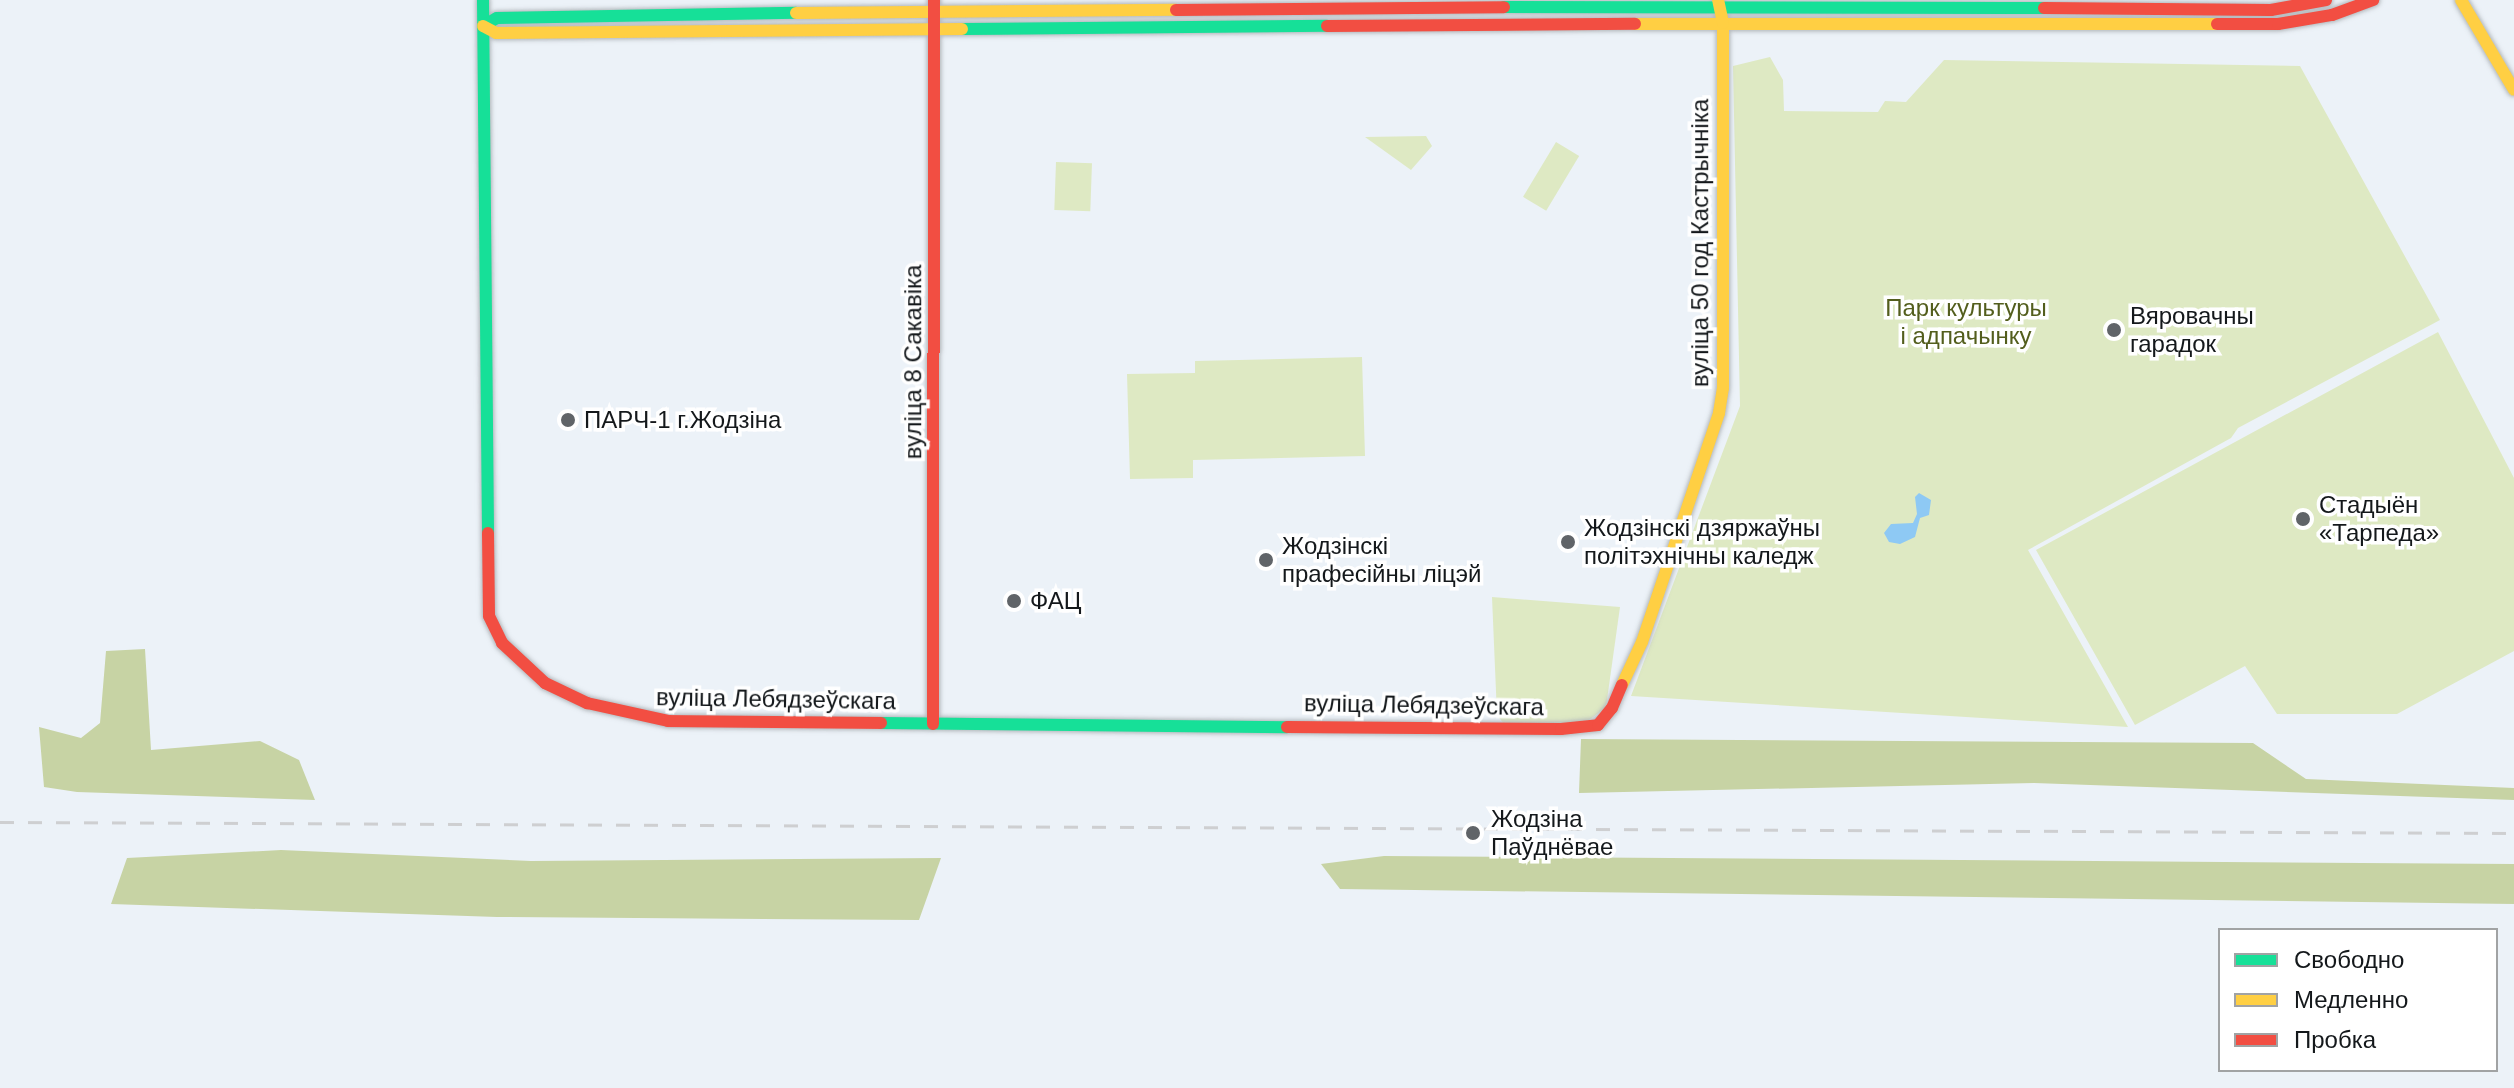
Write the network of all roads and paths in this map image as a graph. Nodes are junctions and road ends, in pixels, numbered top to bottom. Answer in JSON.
{"nodes":[{"id":1,"x":483,"y":0,"type":"edge"},
{"id":2,"x":2326,"y":0,"type":"edge"},
{"id":3,"x":2373,"y":0,"type":"edge"},
{"id":4,"x":2461,"y":0,"type":"edge"},
{"id":5,"x":1718,"y":2,"type":"edge"},
{"id":6,"x":1732,"y":2,"type":"edge"},
{"id":7,"x":935,"y":6,"type":"edge"},
{"id":8,"x":2006,"y":9,"type":"junction"},
{"id":9,"x":1408,"y":10,"type":"junction"},
{"id":10,"x":1171,"y":11,"type":"junction"},
{"id":11,"x":698,"y":14,"type":"junction"},
{"id":12,"x":1723,"y":23,"type":"junction"},
{"id":13,"x":1408,"y":25,"type":"junction"},
{"id":14,"x":2008,"y":25,"type":"junction"},
{"id":15,"x":483,"y":26,"type":"junction"},
{"id":16,"x":1171,"y":26,"type":"junction"},
{"id":17,"x":935,"y":28,"type":"junction"},
{"id":18,"x":698,"y":29,"type":"junction"},
{"id":19,"x":2514,"y":90,"type":"edge"},
{"id":20,"x":1642,"y":642,"type":"joint"},
{"id":21,"x":933,"y":724,"type":"junction"}],
"edges":[{"from":1,"to":15,"type":"main road","name":"вуліца Лебядзеўскага"},
{"from":2,"to":8,"type":"main road"},
{"from":3,"to":14,"type":"main road"},
{"from":4,"to":19,"type":"main road"},
{"from":5,"to":6,"type":"main road"},
{"from":5,"to":9,"type":"main road"},
{"from":5,"to":12,"type":"main road","name":"вуліца 50 год Кастрычніка"},
{"from":6,"to":8,"type":"main road"},
{"from":6,"to":12,"type":"main road","name":"вуліца 50 год Кастрычніка"},
{"from":7,"to":10,"type":"main road"},
{"from":7,"to":11,"type":"main road"},
{"from":7,"to":17,"type":"main road","name":"вуліца 8 Сакавіка"},
{"from":8,"to":14,"type":"main road"},
{"from":9,"to":10,"type":"main road"},
{"from":9,"to":13,"type":"main road"},
{"from":10,"to":16,"type":"main road"},
{"from":11,"to":15,"type":"main road"},
{"from":11,"to":18,"type":"main road"},
{"from":12,"to":13,"type":"main road"},
{"from":12,"to":14,"type":"main road"},
{"from":12,"to":20,"type":"main road","name":"вуліца 50 год Кастрычніка"},
{"from":13,"to":16,"type":"main road"},
{"from":15,"to":18,"type":"main road"},
{"from":15,"to":21,"type":"main road","name":"вуліца Лебядзеўскага"},
{"from":16,"to":17,"type":"main road"},
{"from":17,"to":18,"type":"main road"},
{"from":17,"to":21,"type":"main road","name":"вуліца 8 Сакавіка"},
{"from":20,"to":21,"type":"main road","name":"вуліца Лебядзеўскага"}]}
